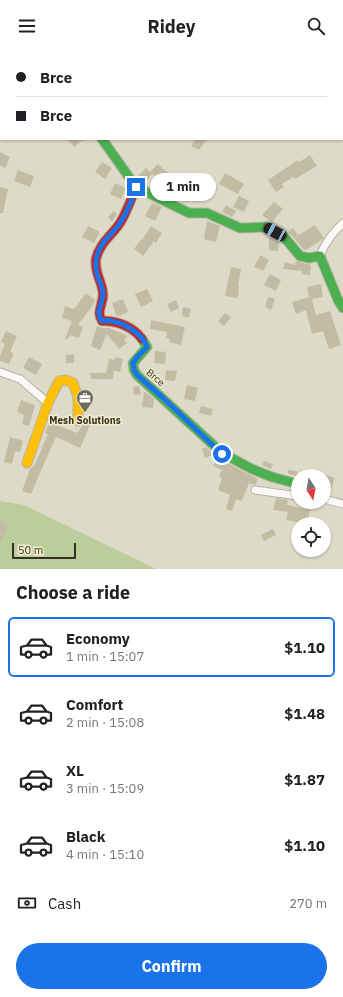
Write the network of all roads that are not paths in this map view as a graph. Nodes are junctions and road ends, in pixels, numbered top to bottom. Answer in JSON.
{"nodes":[{"id":1,"x":103,"y":140,"type":"edge"},
{"id":2,"x":136,"y":187,"type":"junction"},
{"id":3,"x":343,"y":223,"type":"edge"},
{"id":4,"x":320,"y":256,"type":"junction"},
{"id":5,"x":343,"y":308,"type":"edge"},
{"id":6,"x":0,"y":372,"type":"edge"},
{"id":7,"x":48,"y":403,"type":"junction"},
{"id":8,"x":78,"y":421,"type":"dead end"},
{"id":9,"x":27,"y":463,"type":"dead end"},
{"id":10,"x":291,"y":482,"type":"edge"},
{"id":11,"x":255,"y":490,"type":"dead end"},
{"id":12,"x":291,"y":495,"type":"edge"},
{"id":13,"x":331,"y":501,"type":"edge"},
{"id":14,"x":343,"y":504,"type":"edge"}],
"edges":[{"from":1,"to":2,"type":"main road"},
{"from":2,"to":4,"type":"main road"},
{"from":2,"to":10,"type":"main road","name":"Brce"},
{"from":3,"to":4,"type":"street"},
{"from":4,"to":5,"type":"main road"},
{"from":6,"to":7,"type":"street"},
{"from":7,"to":8,"type":"main road"},
{"from":7,"to":9,"type":"main road"},
{"from":11,"to":12,"type":"street"},
{"from":13,"to":14,"type":"street"}]}
